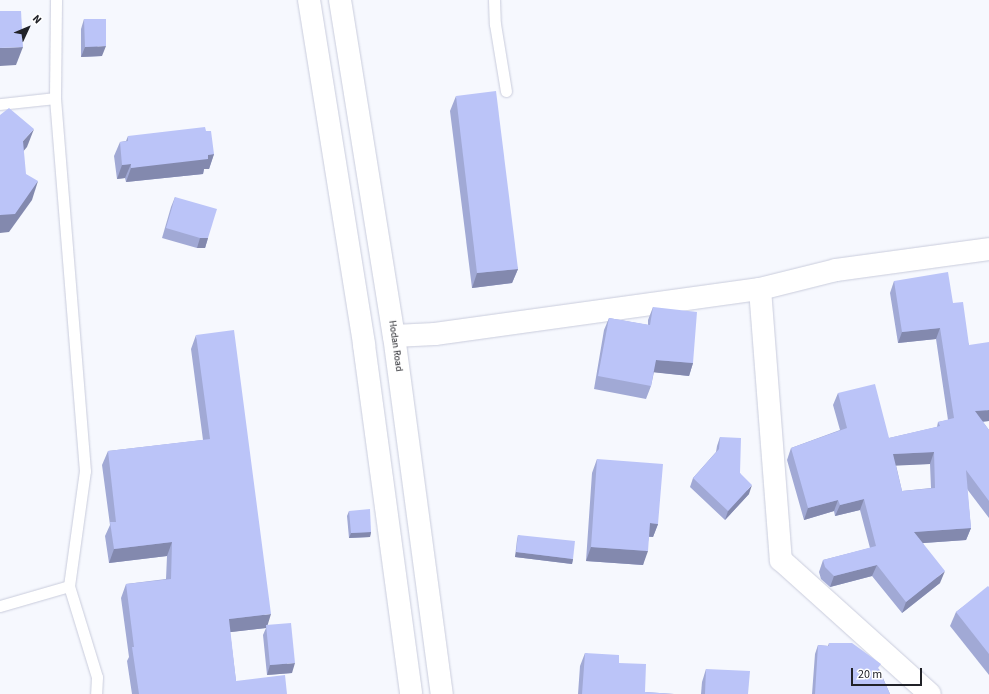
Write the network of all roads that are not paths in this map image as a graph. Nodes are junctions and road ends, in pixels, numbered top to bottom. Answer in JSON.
{"nodes":[{"id":1,"x":56,"y":0,"type":"edge"},
{"id":2,"x":309,"y":0,"type":"edge"},
{"id":3,"x":340,"y":0,"type":"edge"},
{"id":4,"x":494,"y":0,"type":"edge"},
{"id":5,"x":506,"y":91,"type":"dead end"},
{"id":6,"x":55,"y":98,"type":"junction"},
{"id":7,"x":0,"y":104,"type":"edge"},
{"id":8,"x":989,"y":249,"type":"edge"},
{"id":9,"x":760,"y":289,"type":"junction"},
{"id":10,"x":394,"y":336,"type":"junction"},
{"id":11,"x":69,"y":586,"type":"junction"},
{"id":12,"x":0,"y":606,"type":"edge"},
{"id":13,"x":96,"y":694,"type":"edge"},
{"id":14,"x":411,"y":694,"type":"edge"},
{"id":15,"x":442,"y":694,"type":"edge"},
{"id":16,"x":930,"y":694,"type":"edge"}],
"edges":[{"from":1,"to":6,"type":"lane"},
{"from":2,"to":14,"type":"main road"},
{"from":3,"to":10,"type":"main road","name":"Hodan Road"},
{"from":4,"to":5,"type":"lane"},
{"from":6,"to":7,"type":"lane"},
{"from":6,"to":11,"type":"lane"},
{"from":8,"to":9,"type":"main road"},
{"from":9,"to":10,"type":"main road"},
{"from":9,"to":16,"type":"main road"},
{"from":10,"to":15,"type":"main road","name":"Hodan Road"},
{"from":11,"to":12,"type":"lane"},
{"from":11,"to":13,"type":"lane"}]}
